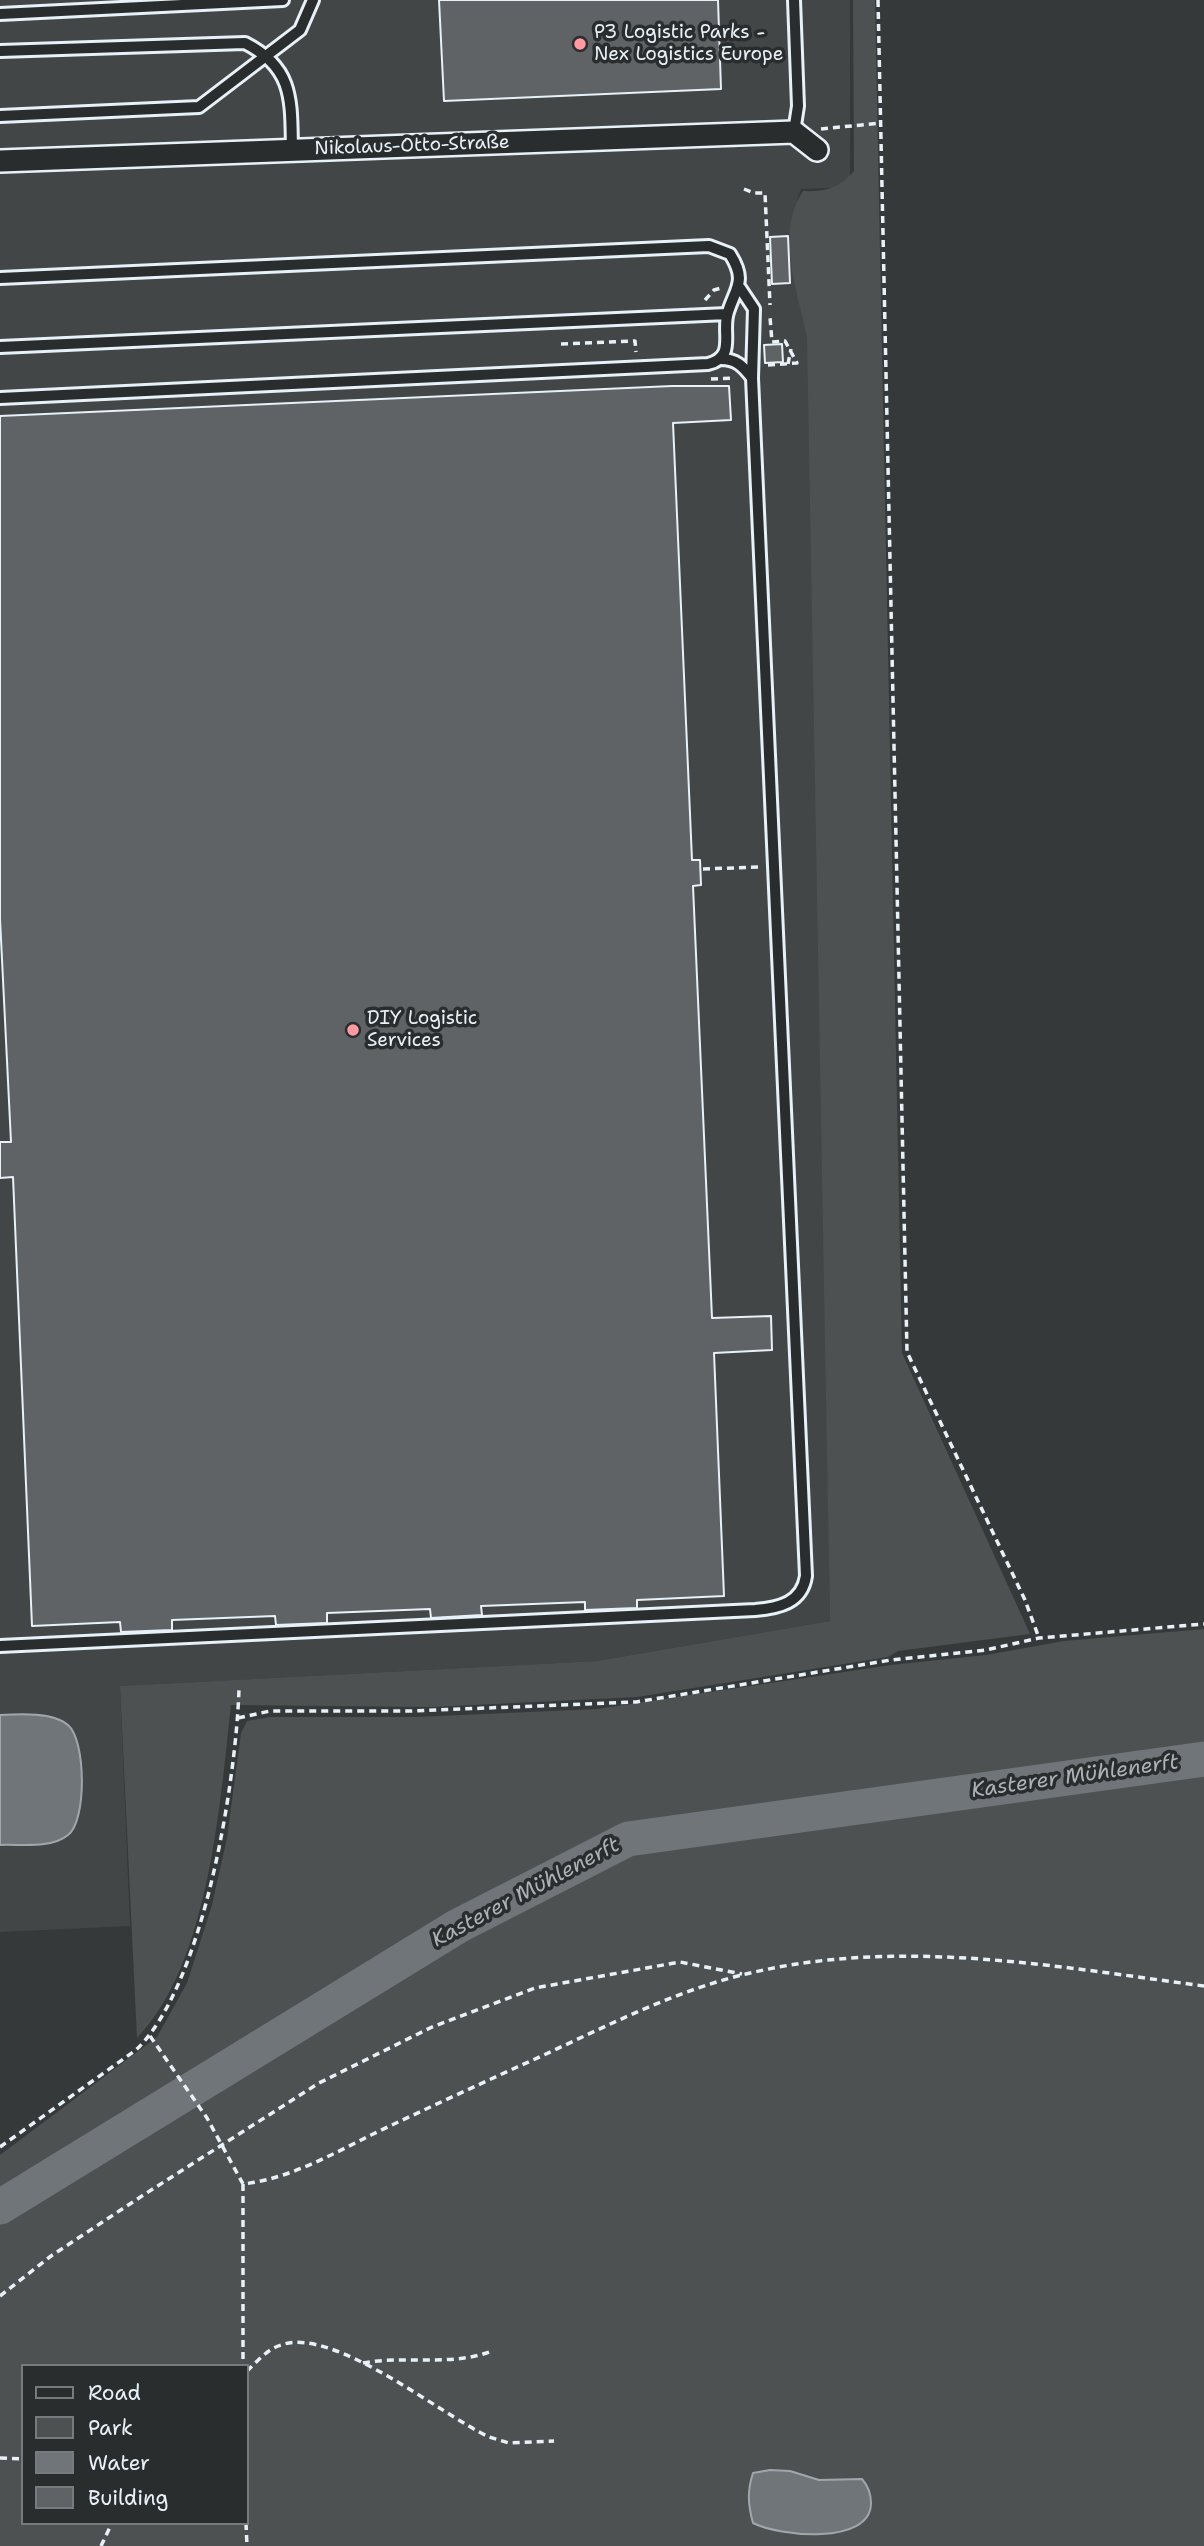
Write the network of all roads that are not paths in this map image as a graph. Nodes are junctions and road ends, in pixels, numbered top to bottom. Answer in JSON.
{"nodes":[{"id":1,"x":283,"y":0,"type":"edge"},
{"id":2,"x":313,"y":0,"type":"edge"},
{"id":3,"x":794,"y":0,"type":"edge"},
{"id":4,"x":0,"y":14,"type":"edge"},
{"id":5,"x":0,"y":51,"type":"edge"},
{"id":6,"x":266,"y":54,"type":"junction"},
{"id":7,"x":0,"y":116,"type":"edge"},
{"id":8,"x":794,"y":132,"type":"junction"},
{"id":9,"x":292,"y":150,"type":"junction"},
{"id":10,"x":817,"y":150,"type":"dead end"},
{"id":11,"x":0,"y":160,"type":"edge"},
{"id":12,"x":0,"y":278,"type":"edge"},
{"id":13,"x":740,"y":288,"type":"junction"},
{"id":14,"x":727,"y":314,"type":"junction"},
{"id":15,"x":0,"y":347,"type":"edge"},
{"id":16,"x":721,"y":359,"type":"junction"},
{"id":17,"x":752,"y":378,"type":"junction"},
{"id":18,"x":0,"y":398,"type":"edge"},
{"id":19,"x":0,"y":1646,"type":"edge"}],
"edges":[{"from":1,"to":4,"type":"lane"},
{"from":2,"to":6,"type":"lane"},
{"from":3,"to":8,"type":"lane"},
{"from":5,"to":6,"type":"lane"},
{"from":6,"to":7,"type":"lane"},
{"from":6,"to":9,"type":"lane"},
{"from":8,"to":9,"type":"street","name":"Nikolaus-Otto-Straße"},
{"from":8,"to":10,"type":"street"},
{"from":9,"to":11,"type":"street","name":"Nikolaus-Otto-Straße"},
{"from":12,"to":13,"type":"lane"},
{"from":13,"to":14,"type":"lane"},
{"from":13,"to":17,"type":"lane"},
{"from":14,"to":15,"type":"lane"},
{"from":14,"to":16,"type":"lane"},
{"from":16,"to":17,"type":"lane"},
{"from":16,"to":18,"type":"lane"},
{"from":17,"to":19,"type":"lane"}]}
